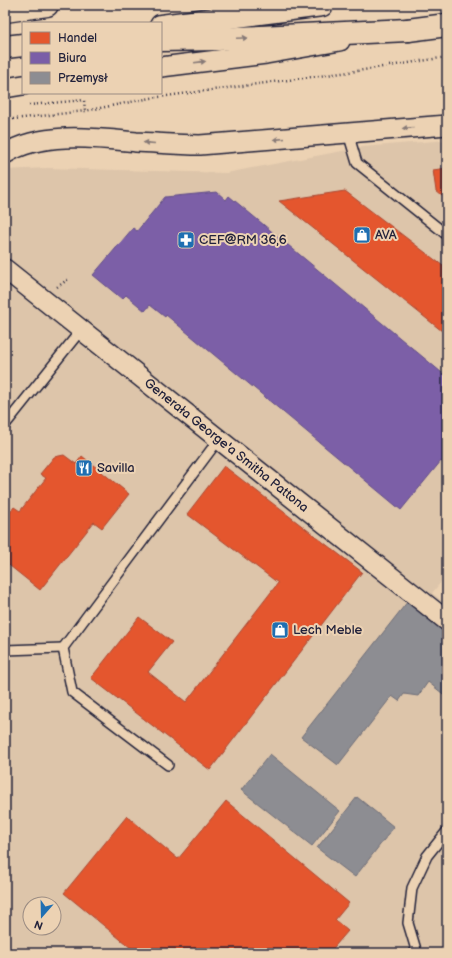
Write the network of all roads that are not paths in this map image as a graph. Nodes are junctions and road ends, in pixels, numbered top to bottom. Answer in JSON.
{"nodes":[{"id":1,"x":47,"y":5,"type":"edge"},
{"id":2,"x":322,"y":5,"type":"edge"},
{"id":3,"x":17,"y":8,"type":"edge"},
{"id":4,"x":447,"y":25,"type":"edge"},
{"id":5,"x":162,"y":26,"type":"edge"},
{"id":6,"x":408,"y":30,"type":"junction"},
{"id":7,"x":162,"y":40,"type":"edge"},
{"id":8,"x":22,"y":45,"type":"edge"},
{"id":9,"x":5,"y":47,"type":"edge"},
{"id":10,"x":162,"y":67,"type":"edge"},
{"id":11,"x":22,"y":85,"type":"edge"},
{"id":12,"x":5,"y":88,"type":"edge"},
{"id":13,"x":447,"y":125,"type":"edge"},
{"id":14,"x":348,"y":133,"type":"junction"},
{"id":15,"x":5,"y":154,"type":"edge"},
{"id":16,"x":447,"y":235,"type":"edge"},
{"id":17,"x":9,"y":275,"type":"edge"},
{"id":18,"x":81,"y":330,"type":"junction"},
{"id":19,"x":5,"y":425,"type":"edge"},
{"id":20,"x":219,"y":439,"type":"junction"},
{"id":21,"x":447,"y":621,"type":"edge"},
{"id":22,"x":63,"y":648,"type":"junction"},
{"id":23,"x":5,"y":650,"type":"edge"},
{"id":24,"x":168,"y":765,"type":"dead end"},
{"id":25,"x":447,"y":831,"type":"edge"},
{"id":26,"x":416,"y":953,"type":"edge"}],
"edges":[{"from":1,"to":3,"type":"main road"},
{"from":2,"to":5,"type":"main road"},
{"from":4,"to":6,"type":"main road"},
{"from":7,"to":6,"type":"main road","one_way":true},
{"from":10,"to":6,"type":"street","one_way":true},
{"from":8,"to":9,"type":"main road"},
{"from":11,"to":12,"type":"street"},
{"from":13,"to":14,"type":"street","one_way":true},
{"from":14,"to":15,"type":"street","one_way":true},
{"from":14,"to":16,"type":"lane"},
{"from":17,"to":18,"type":"street","name":"Generała George'a Smitha Pattona"},
{"from":18,"to":19,"type":"lane"},
{"from":18,"to":20,"type":"street","name":"Generała George'a Smitha Pattona"},
{"from":20,"to":21,"type":"street","name":"Generała George'a Smitha Pattona"},
{"from":20,"to":22,"type":"lane"},
{"from":22,"to":23,"type":"lane"},
{"from":22,"to":24,"type":"lane"},
{"from":25,"to":26,"type":"lane"}]}
